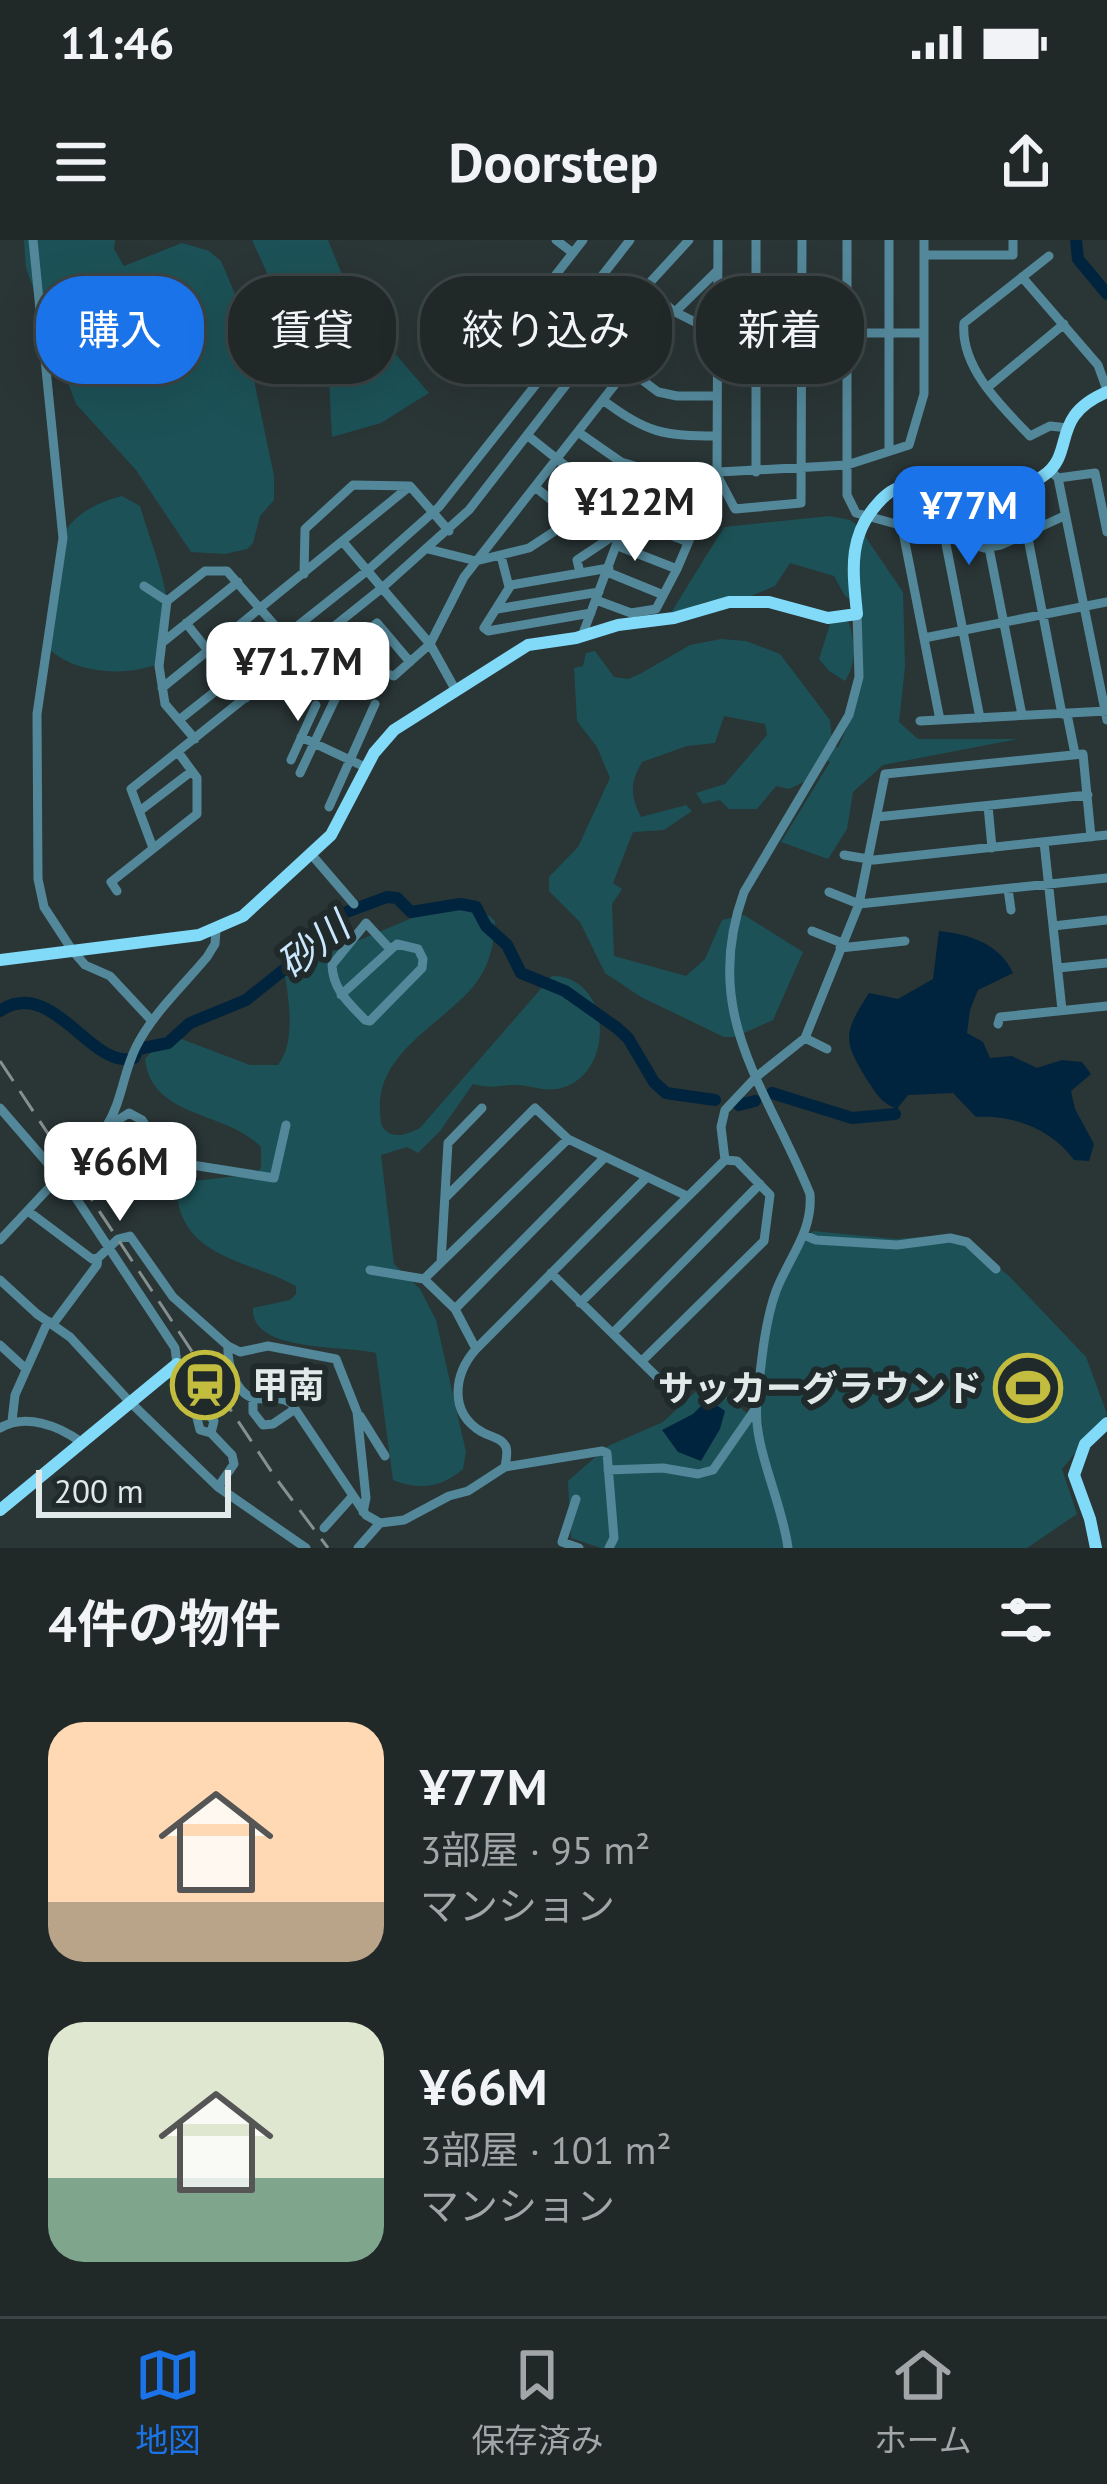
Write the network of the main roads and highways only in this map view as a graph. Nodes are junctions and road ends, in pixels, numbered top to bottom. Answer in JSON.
{"nodes":[{"id":1,"x":1107,"y":391,"type":"edge"},
{"id":2,"x":0,"y":960,"type":"edge"},
{"id":3,"x":173,"y":1368,"type":"road end"},
{"id":4,"x":1107,"y":1423,"type":"edge"},
{"id":5,"x":0,"y":1510,"type":"edge"},
{"id":6,"x":1096,"y":1548,"type":"edge"}],
"edges":[{"from":1,"to":2,"type":"main road"},
{"from":3,"to":5,"type":"main road"},
{"from":4,"to":6,"type":"main road"}]}
